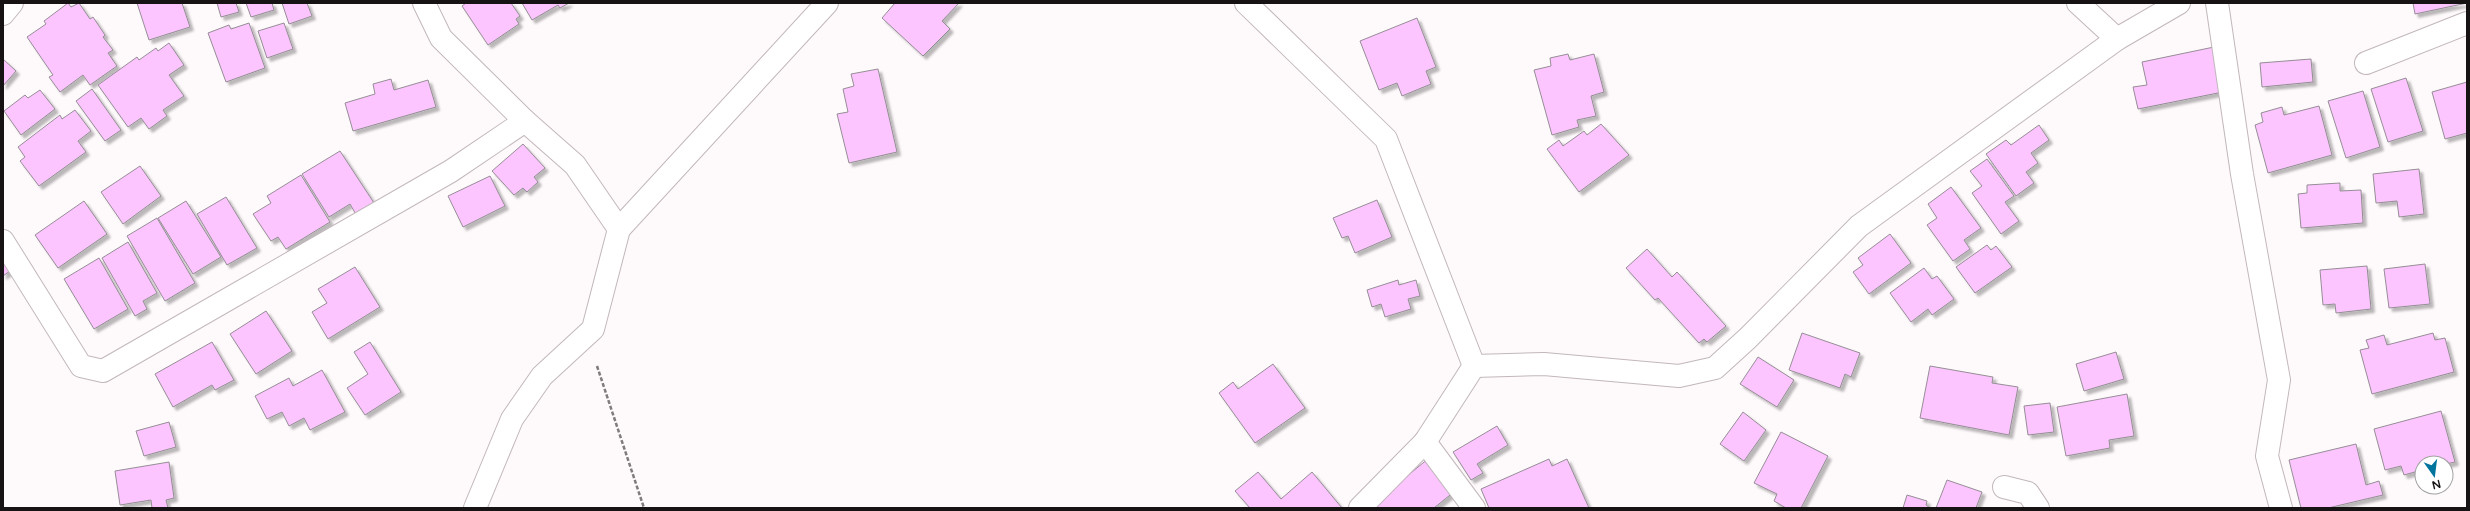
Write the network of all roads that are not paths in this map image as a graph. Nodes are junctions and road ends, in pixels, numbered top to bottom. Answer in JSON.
{"nodes":[{"id":1,"x":12,"y":3,"type":"edge"},
{"id":2,"x":424,"y":3,"type":"edge"},
{"id":3,"x":827,"y":3,"type":"edge"},
{"id":4,"x":1246,"y":3,"type":"edge"},
{"id":5,"x":2078,"y":3,"type":"edge"},
{"id":6,"x":2179,"y":3,"type":"edge"},
{"id":7,"x":2217,"y":3,"type":"edge"},
{"id":8,"x":3,"y":14,"type":"edge"},
{"id":9,"x":2467,"y":23,"type":"edge"},
{"id":10,"x":2117,"y":39,"type":"junction"},
{"id":11,"x":2366,"y":63,"type":"dead end"},
{"id":12,"x":525,"y":121,"type":"junction"},
{"id":13,"x":619,"y":229,"type":"junction"},
{"id":14,"x":3,"y":241,"type":"edge"},
{"id":15,"x":1474,"y":366,"type":"junction"},
{"id":16,"x":1425,"y":442,"type":"junction"},
{"id":17,"x":2004,"y":487,"type":"dead end"},
{"id":18,"x":475,"y":508,"type":"edge"},
{"id":19,"x":1360,"y":508,"type":"edge"},
{"id":20,"x":1474,"y":508,"type":"edge"},
{"id":21,"x":2038,"y":508,"type":"edge"},
{"id":22,"x":2281,"y":508,"type":"edge"}],
"edges":[{"from":1,"to":8,"type":"street"},
{"from":2,"to":12,"type":"street"},
{"from":3,"to":13,"type":"street"},
{"from":4,"to":15,"type":"street"},
{"from":5,"to":10,"type":"street"},
{"from":6,"to":10,"type":"street"},
{"from":7,"to":22,"type":"street"},
{"from":9,"to":11,"type":"street"},
{"from":10,"to":15,"type":"street"},
{"from":12,"to":13,"type":"street"},
{"from":12,"to":14,"type":"street"},
{"from":13,"to":18,"type":"street"},
{"from":15,"to":16,"type":"street"},
{"from":16,"to":19,"type":"street"},
{"from":16,"to":20,"type":"street"},
{"from":17,"to":21,"type":"street"}]}
